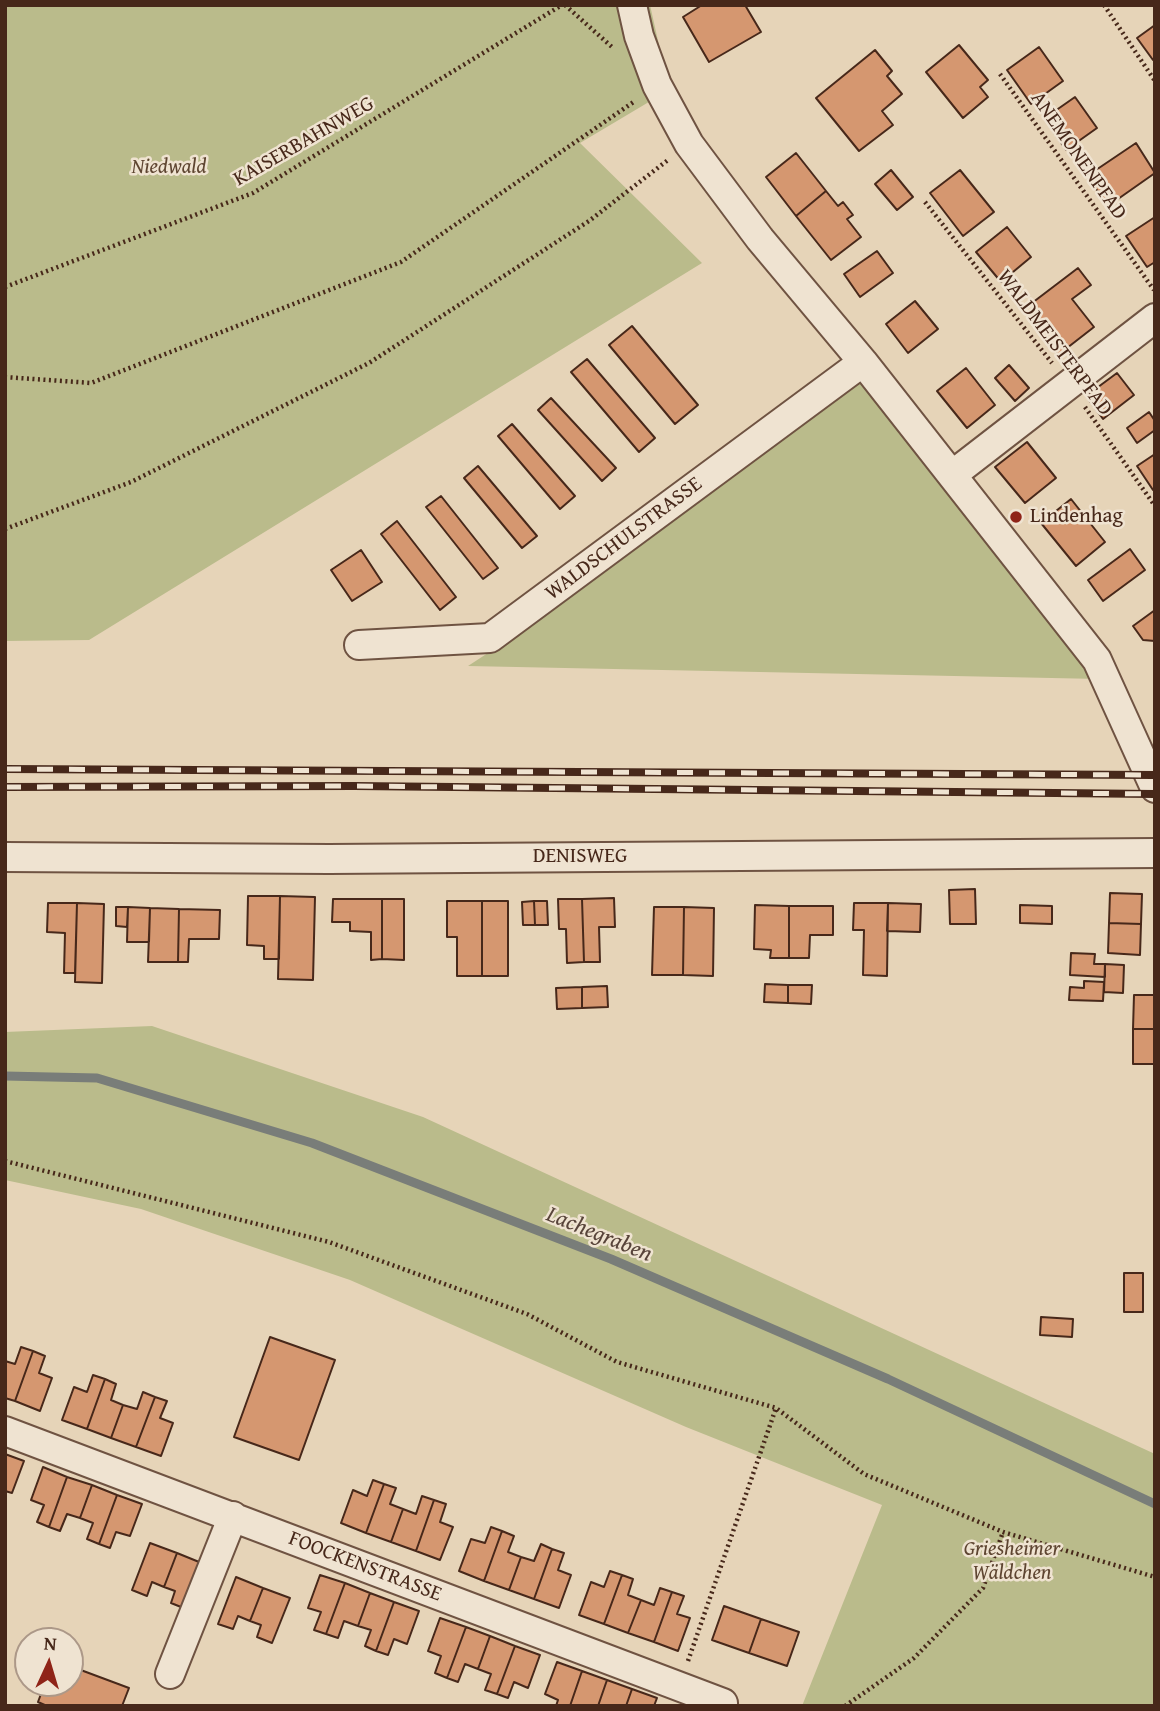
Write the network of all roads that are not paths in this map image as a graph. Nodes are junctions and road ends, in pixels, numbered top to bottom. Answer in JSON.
{"nodes":[{"id":1,"x":632,"y":5,"type":"edge"},
{"id":2,"x":1155,"y":318,"type":"edge"},
{"id":3,"x":863,"y":362,"type":"junction"},
{"id":4,"x":952,"y":475,"type":"junction"},
{"id":5,"x":359,"y":645,"type":"dead end"},
{"id":6,"x":1155,"y":788,"type":"edge"},
{"id":7,"x":1155,"y":853,"type":"edge"},
{"id":8,"x":5,"y":857,"type":"edge"},
{"id":9,"x":5,"y":1431,"type":"edge"},
{"id":10,"x":233,"y":1516,"type":"junction"},
{"id":11,"x":170,"y":1674,"type":"dead end"},
{"id":12,"x":722,"y":1706,"type":"edge"}],
"edges":[{"from":1,"to":3,"type":"street"},
{"from":2,"to":4,"type":"street"},
{"from":3,"to":4,"type":"street"},
{"from":3,"to":5,"type":"street","name":"WALDSCHULSTRASSE"},
{"from":4,"to":6,"type":"street"},
{"from":7,"to":8,"type":"street","name":"DENISWEG"},
{"from":9,"to":10,"type":"street","name":"FOOCKENSTRASSE"},
{"from":10,"to":11,"type":"street"},
{"from":10,"to":12,"type":"street","name":"FOOCKENSTRASSE"}]}
